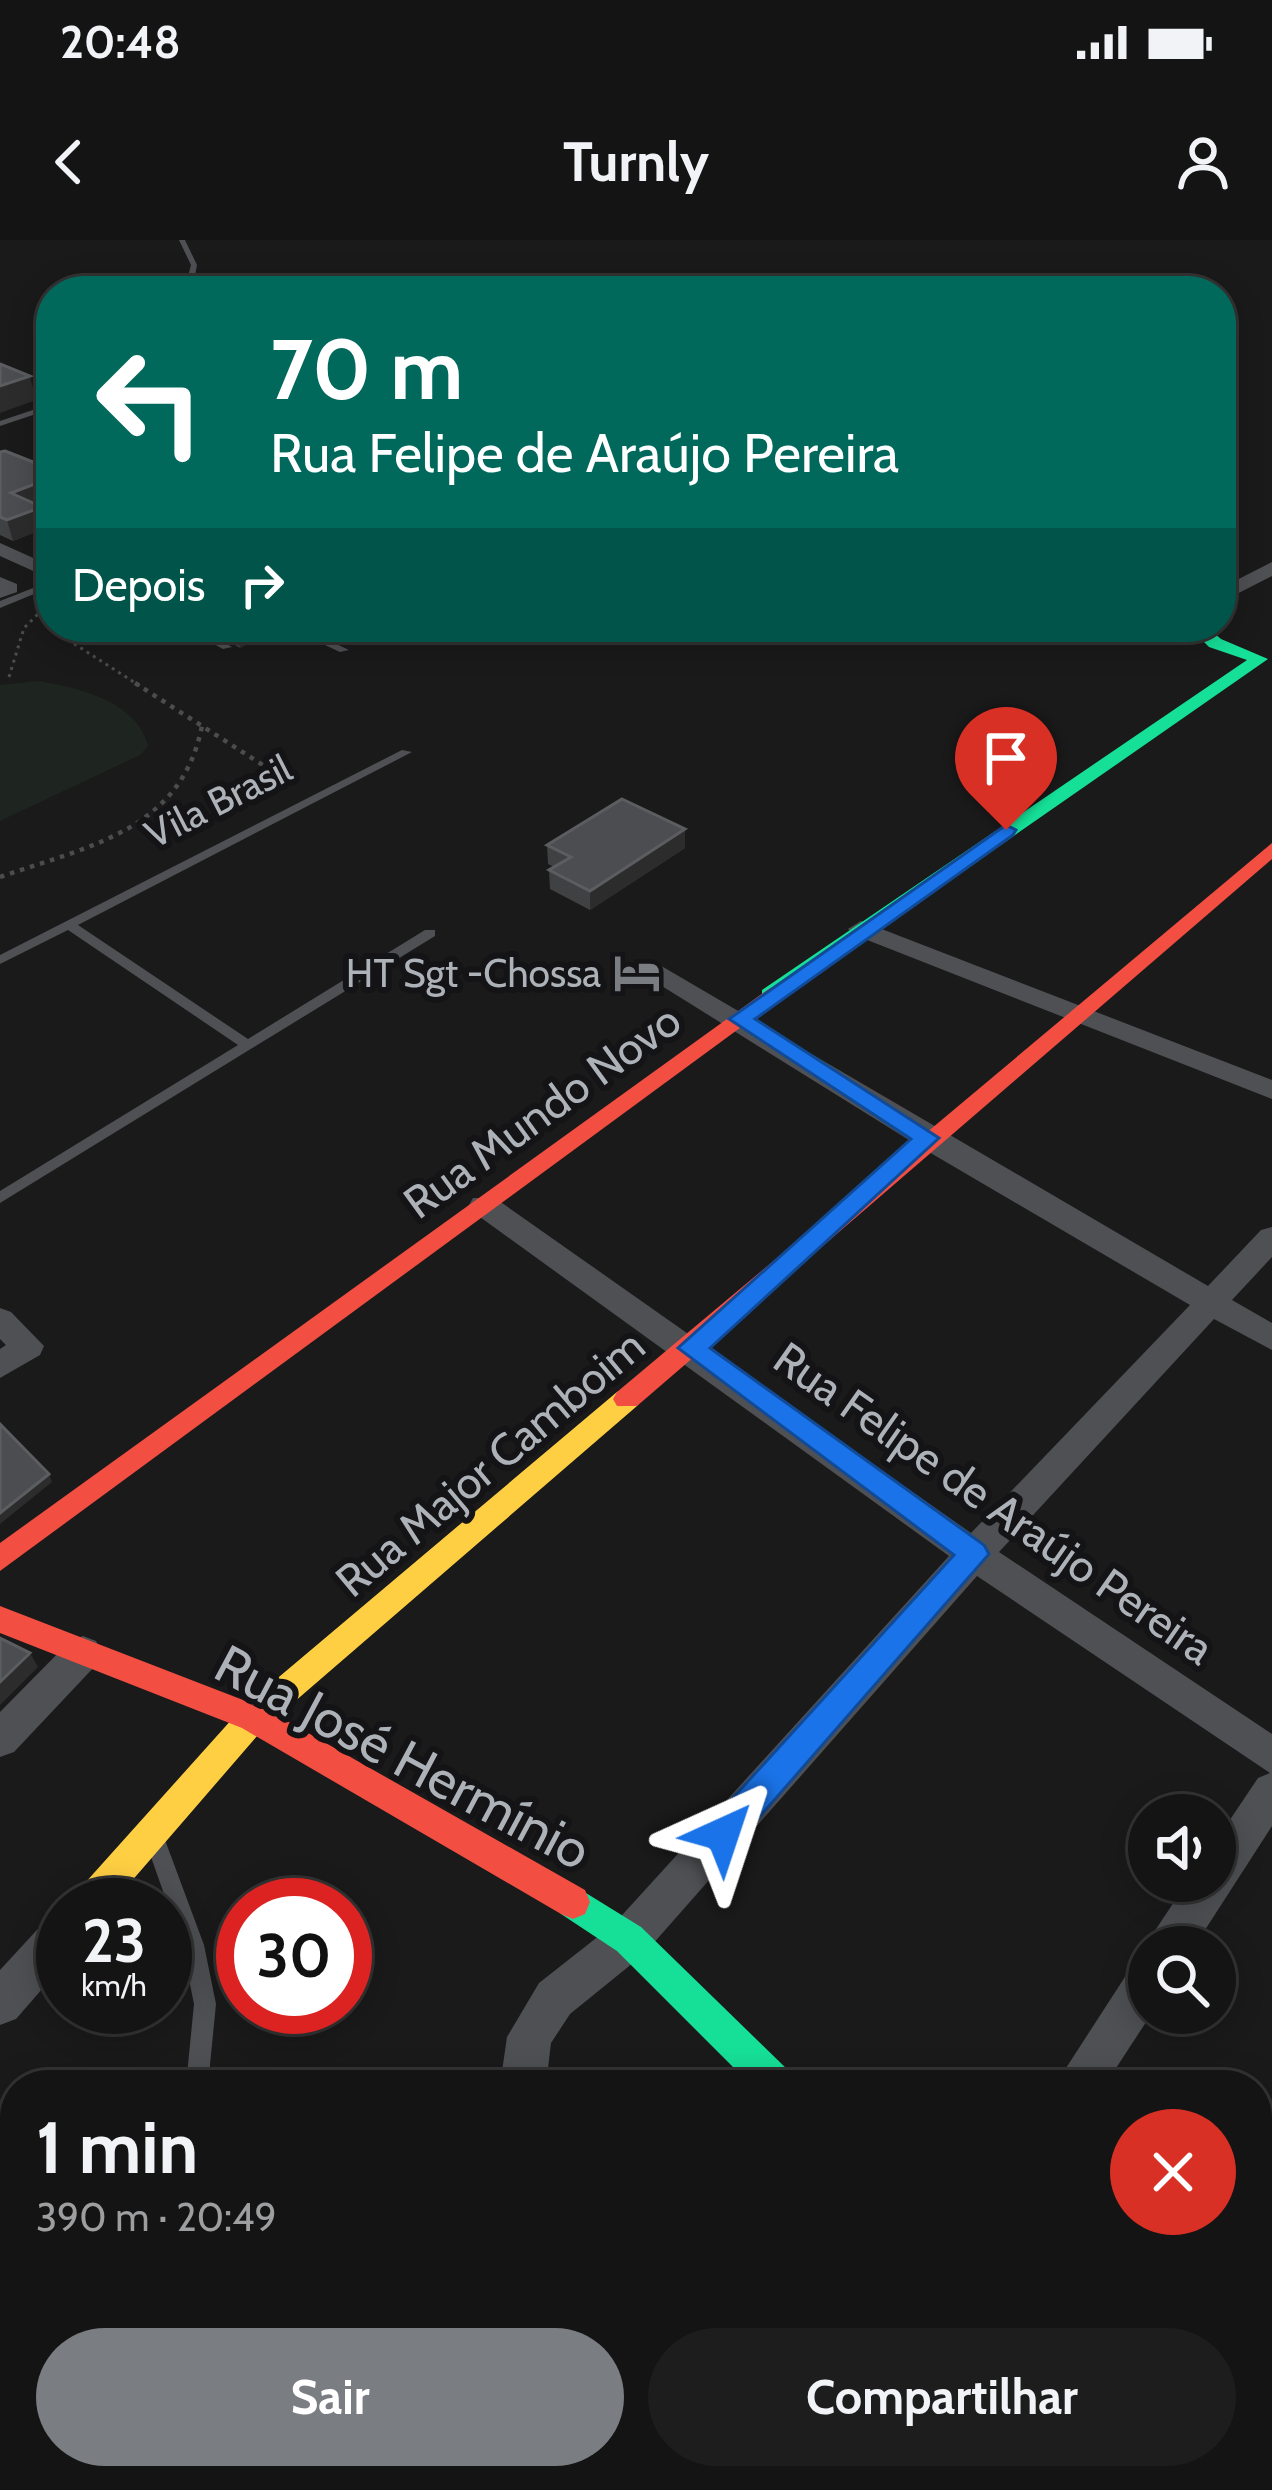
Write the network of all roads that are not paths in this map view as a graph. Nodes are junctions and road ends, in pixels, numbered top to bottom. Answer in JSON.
{"nodes":[{"id":1,"x":182,"y":240,"type":"edge"},
{"id":2,"x":191,"y":276,"type":"edge"},
{"id":3,"x":36,"y":411,"type":"edge"},
{"id":4,"x":0,"y":424,"type":"edge"},
{"id":5,"x":0,"y":549,"type":"edge"},
{"id":6,"x":36,"y":566,"type":"edge"},
{"id":7,"x":1272,"y":568,"type":"edge"},
{"id":8,"x":1236,"y":588,"type":"edge"},
{"id":9,"x":36,"y":590,"type":"edge"},
{"id":10,"x":0,"y":605,"type":"edge"},
{"id":11,"x":219,"y":642,"type":"edge"},
{"id":12,"x":326,"y":642,"type":"edge"},
{"id":13,"x":1214,"y":642,"type":"edge"},
{"id":14,"x":227,"y":646,"type":"dead end"},
{"id":15,"x":344,"y":650,"type":"dead end"},
{"id":16,"x":1266,"y":660,"type":"edge"},
{"id":17,"x":406,"y":752,"type":"dead end"},
{"id":18,"x":1272,"y":850,"type":"edge"},
{"id":19,"x":69,"y":925,"type":"junction"},
{"id":20,"x":861,"y":928,"type":"junction"},
{"id":21,"x":430,"y":933,"type":"dead end"},
{"id":22,"x":0,"y":960,"type":"edge"},
{"id":23,"x":658,"y":973,"type":"dead end"},
{"id":24,"x":1073,"y":1016,"type":"junction"},
{"id":25,"x":740,"y":1019,"type":"junction"},
{"id":26,"x":248,"y":1045,"type":"junction"},
{"id":27,"x":1272,"y":1090,"type":"edge"},
{"id":28,"x":927,"y":1138,"type":"junction"},
{"id":29,"x":0,"y":1198,"type":"edge"},
{"id":30,"x":484,"y":1204,"type":"junction"},
{"id":31,"x":1272,"y":1238,"type":"edge"},
{"id":32,"x":1211,"y":1305,"type":"junction"},
{"id":33,"x":0,"y":1320,"type":"edge"},
{"id":34,"x":1272,"y":1339,"type":"edge"},
{"id":35,"x":691,"y":1348,"type":"junction"},
{"id":36,"x":0,"y":1366,"type":"edge"},
{"id":37,"x":974,"y":1554,"type":"junction"},
{"id":38,"x":0,"y":1559,"type":"edge"},
{"id":39,"x":0,"y":1619,"type":"edge"},
{"id":40,"x":83,"y":1653,"type":"junction"},
{"id":41,"x":253,"y":1718,"type":"junction"},
{"id":42,"x":0,"y":1739,"type":"edge"},
{"id":43,"x":1272,"y":1756,"type":"edge"},
{"id":44,"x":1272,"y":1791,"type":"edge"},
{"id":45,"x":153,"y":1834,"type":"junction"},
{"id":46,"x":1236,"y":1846,"type":"edge"},
{"id":47,"x":113,"y":1878,"type":"edge"},
{"id":48,"x":628,"y":1939,"type":"junction"},
{"id":49,"x":36,"y":1963,"type":"edge"},
{"id":50,"x":0,"y":2003,"type":"edge"},
{"id":51,"x":1128,"y":2010,"type":"edge"},
{"id":52,"x":198,"y":2070,"type":"edge"},
{"id":53,"x":524,"y":2070,"type":"edge"},
{"id":54,"x":762,"y":2070,"type":"edge"},
{"id":55,"x":1088,"y":2070,"type":"edge"}],
"edges":[{"from":1,"to":2,"type":"lane"},
{"from":3,"to":4,"type":"lane"},
{"from":5,"to":6,"type":"street"},
{"from":7,"to":8,"type":"street"},
{"from":9,"to":10,"type":"lane"},
{"from":11,"to":14,"type":"lane"},
{"from":12,"to":15,"type":"lane"},
{"from":13,"to":16,"type":"street","name":"Rua Mundo Novo"},
{"from":16,"to":20,"type":"street","name":"Rua Mundo Novo"},
{"from":17,"to":19,"type":"lane","name":"Vila Brasil"},
{"from":18,"to":24,"type":"street","name":"Rua Major Camboim"},
{"from":19,"to":22,"type":"lane","name":"Vila Brasil"},
{"from":19,"to":26,"type":"lane"},
{"from":20,"to":24,"type":"street"},
{"from":20,"to":25,"type":"street","name":"Rua Mundo Novo"},
{"from":21,"to":26,"type":"lane"},
{"from":23,"to":25,"type":"street"},
{"from":24,"to":27,"type":"street"},
{"from":24,"to":28,"type":"street","name":"Rua Major Camboim"},
{"from":25,"to":28,"type":"street"},
{"from":25,"to":30,"type":"street","name":"Rua Mundo Novo"},
{"from":26,"to":29,"type":"lane"},
{"from":28,"to":32,"type":"street"},
{"from":28,"to":35,"type":"street","name":"Rua Major Camboim"},
{"from":30,"to":35,"type":"street","name":"Rua Felipe de Araújo Pereira"},
{"from":30,"to":38,"type":"street","name":"Rua Mundo Novo"},
{"from":31,"to":32,"type":"street"},
{"from":32,"to":34,"type":"street"},
{"from":32,"to":37,"type":"street"},
{"from":33,"to":36,"type":"street"},
{"from":35,"to":37,"type":"street","name":"Rua Felipe de Araújo Pereira"},
{"from":35,"to":41,"type":"street","name":"Rua Major Camboim"},
{"from":37,"to":43,"type":"street","name":"Rua Felipe de Araújo Pereira"},
{"from":37,"to":48,"type":"street"},
{"from":39,"to":40,"type":"street","name":"Rua José Hermínio"},
{"from":40,"to":41,"type":"street","name":"Rua José Hermínio"},
{"from":40,"to":42,"type":"street"},
{"from":41,"to":45,"type":"street","name":"Rua Major Camboim"},
{"from":41,"to":48,"type":"street","name":"Rua José Hermínio"},
{"from":44,"to":46,"type":"street"},
{"from":45,"to":47,"type":"street","name":"Rua Major Camboim"},
{"from":45,"to":52,"type":"lane"},
{"from":48,"to":53,"type":"street"},
{"from":48,"to":54,"type":"street","name":"Rua José Hermínio"},
{"from":49,"to":50,"type":"street"},
{"from":51,"to":55,"type":"street"}]}
